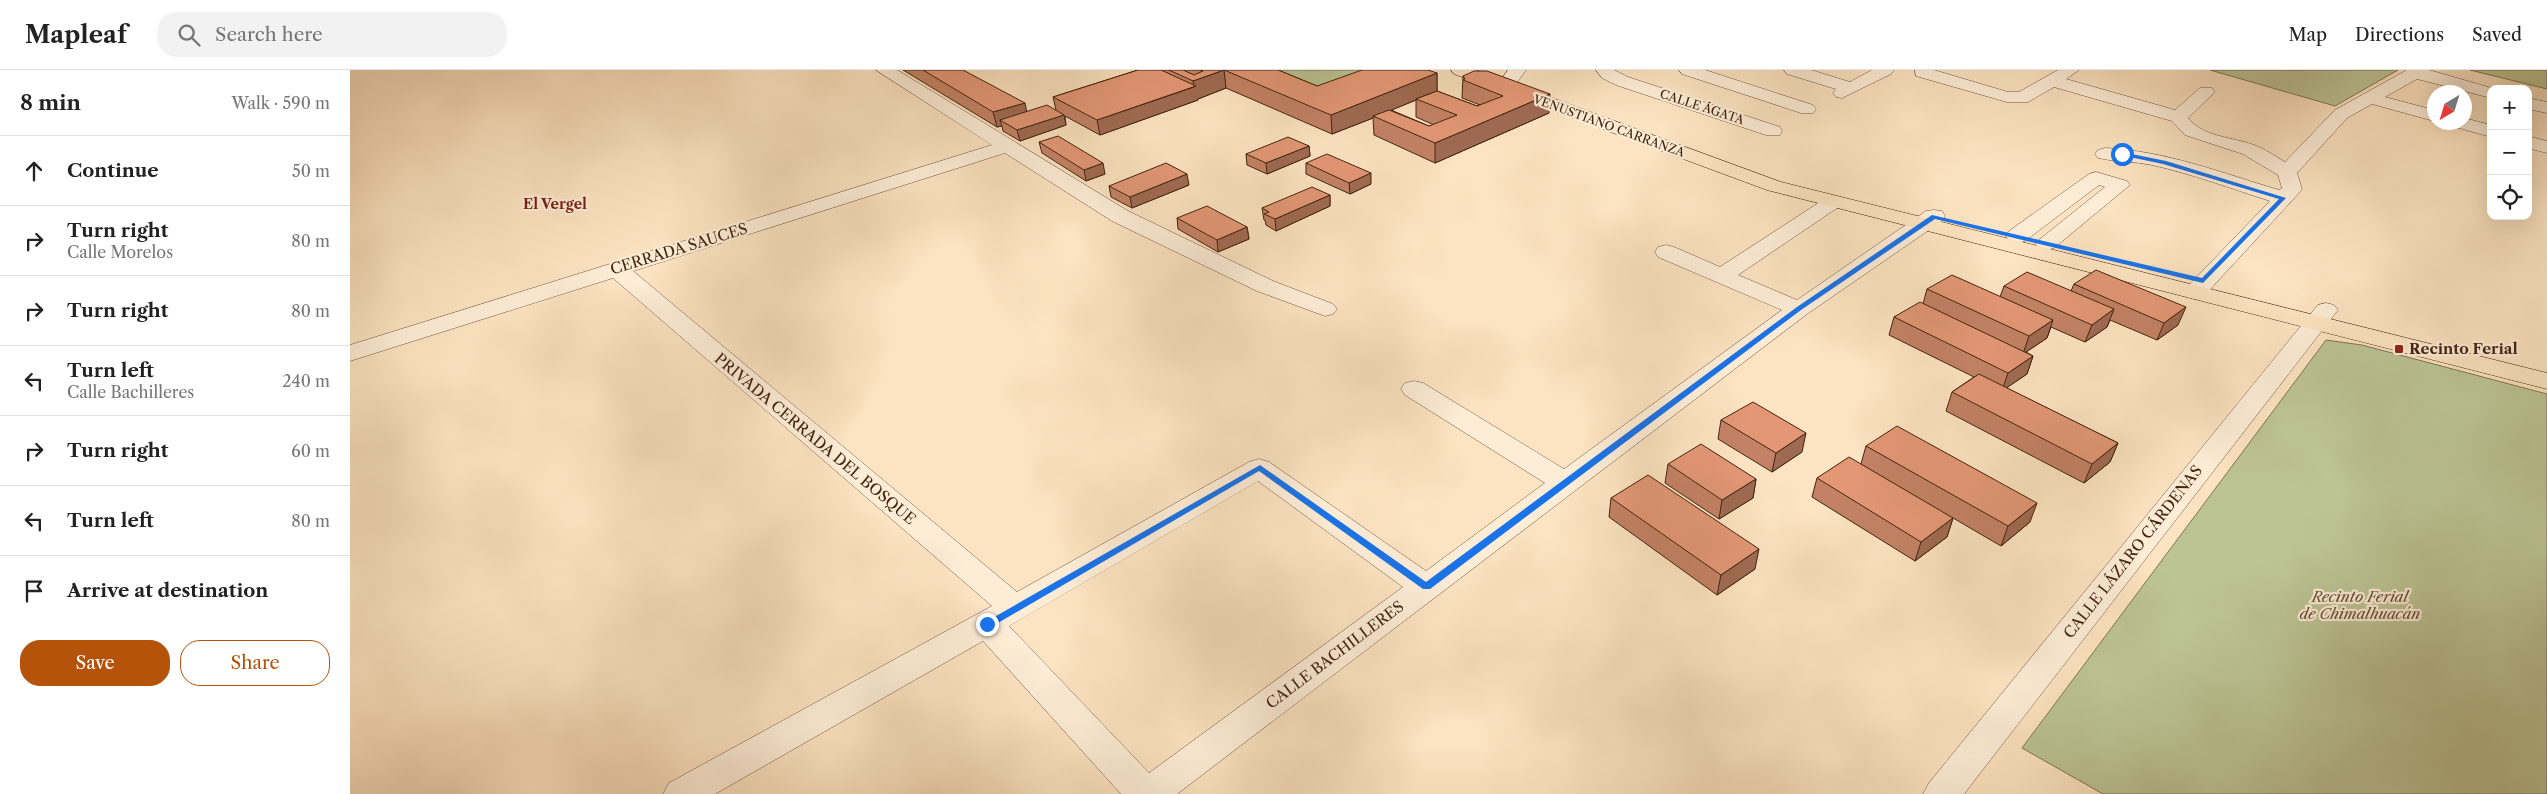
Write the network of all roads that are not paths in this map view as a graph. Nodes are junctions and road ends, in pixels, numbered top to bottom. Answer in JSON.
{"nodes":[{"id":1,"x":885,"y":70,"type":"edge"},
{"id":2,"x":1605,"y":70,"type":"edge"},
{"id":3,"x":1688,"y":70,"type":"edge"},
{"id":4,"x":1793,"y":70,"type":"edge"},
{"id":5,"x":1885,"y":70,"type":"edge"},
{"id":6,"x":2070,"y":70,"type":"edge"},
{"id":7,"x":1477,"y":71,"type":"edge"},
{"id":8,"x":2418,"y":71,"type":"edge"},
{"id":9,"x":1922,"y":72,"type":"dead end"},
{"id":10,"x":1511,"y":78,"type":"edge"},
{"id":11,"x":2053,"y":81,"type":"junction"},
{"id":12,"x":2206,"y":92,"type":"dead end"},
{"id":13,"x":2487,"y":92,"type":"edge"},
{"id":14,"x":2370,"y":98,"type":"junction"},
{"id":15,"x":2532,"y":104,"type":"edge"},
{"id":16,"x":2547,"y":108,"type":"edge"},
{"id":17,"x":2427,"y":114,"type":"edge"},
{"id":18,"x":2178,"y":117,"type":"junction"},
{"id":19,"x":2472,"y":126,"type":"edge"},
{"id":20,"x":2487,"y":130,"type":"edge"},
{"id":21,"x":2532,"y":143,"type":"edge"},
{"id":22,"x":1008,"y":146,"type":"junction"},
{"id":23,"x":2547,"y":147,"type":"edge"},
{"id":24,"x":2105,"y":154,"type":"dead end"},
{"id":25,"x":2287,"y":172,"type":"junction"},
{"id":26,"x":1750,"y":174,"type":"junction"},
{"id":27,"x":2283,"y":198,"type":"junction"},
{"id":28,"x":1833,"y":202,"type":"junction"},
{"id":29,"x":2043,"y":217,"type":"junction"},
{"id":30,"x":1929,"y":220,"type":"junction"},
{"id":31,"x":2068,"y":226,"type":"junction"},
{"id":32,"x":2017,"y":236,"type":"junction"},
{"id":33,"x":2046,"y":243,"type":"junction"},
{"id":34,"x":1666,"y":252,"type":"dead end"},
{"id":35,"x":616,"y":269,"type":"junction"},
{"id":36,"x":1721,"y":276,"type":"junction"},
{"id":37,"x":2199,"y":286,"type":"junction"},
{"id":38,"x":1799,"y":308,"type":"junction"},
{"id":39,"x":1325,"y":309,"type":"dead end"},
{"id":40,"x":2321,"y":316,"type":"junction"},
{"id":41,"x":350,"y":353,"type":"edge"},
{"id":42,"x":2547,"y":366,"type":"edge"},
{"id":43,"x":2547,"y":381,"type":"edge"},
{"id":44,"x":1414,"y":389,"type":"dead end"},
{"id":45,"x":1565,"y":483,"type":"junction"},
{"id":46,"x":1426,"y":587,"type":"junction"},
{"id":47,"x":1001,"y":616,"type":"junction"},
{"id":48,"x":682,"y":794,"type":"edge"},
{"id":49,"x":1147,"y":794,"type":"edge"},
{"id":50,"x":1942,"y":794,"type":"edge"}],
"edges":[{"from":1,"to":22,"type":"street"},
{"from":2,"to":3,"type":"street","name":"CALLE ÁGATA"},
{"from":4,"to":5,"type":"street"},
{"from":6,"to":11,"type":"street"},
{"from":7,"to":10,"type":"main road","name":"VENUSTIANO CARRANZA"},
{"from":8,"to":13,"type":"street"},
{"from":8,"to":14,"type":"street"},
{"from":9,"to":11,"type":"street"},
{"from":10,"to":26,"type":"main road","name":"VENUSTIANO CARRANZA"},
{"from":11,"to":18,"type":"street"},
{"from":12,"to":18,"type":"street"},
{"from":14,"to":17,"type":"street"},
{"from":14,"to":25,"type":"street"},
{"from":15,"to":16,"type":"street"},
{"from":18,"to":25,"type":"street"},
{"from":19,"to":20,"type":"street"},
{"from":21,"to":23,"type":"street"},
{"from":22,"to":35,"type":"street","name":"CERRADA SAUCES"},
{"from":22,"to":39,"type":"street"},
{"from":24,"to":27,"type":"street"},
{"from":25,"to":27,"type":"street"},
{"from":26,"to":28,"type":"main road"},
{"from":26,"to":30,"type":"main road"},
{"from":27,"to":37,"type":"street"},
{"from":28,"to":30,"type":"main road"},
{"from":28,"to":36,"type":"street"},
{"from":29,"to":31,"type":"street"},
{"from":29,"to":31,"type":"street"},
{"from":29,"to":32,"type":"street"},
{"from":30,"to":32,"type":"main road"},
{"from":30,"to":37,"type":"main road"},
{"from":30,"to":38,"type":"street","name":"CALLE BACHILLERES"},
{"from":31,"to":33,"type":"street"},
{"from":32,"to":33,"type":"main road"},
{"from":33,"to":37,"type":"main road"},
{"from":34,"to":36,"type":"street"},
{"from":35,"to":41,"type":"street","name":"CERRADA SAUCES"},
{"from":35,"to":47,"type":"street","name":"PRIVADA CERRADA DEL BOSQUE"},
{"from":36,"to":38,"type":"street"},
{"from":37,"to":40,"type":"main road"},
{"from":38,"to":45,"type":"street","name":"CALLE BACHILLERES"},
{"from":40,"to":42,"type":"main road"},
{"from":40,"to":43,"type":"main road"},
{"from":40,"to":50,"type":"street","name":"CALLE LÁZARO CÁRDENAS"},
{"from":44,"to":45,"type":"street"},
{"from":45,"to":46,"type":"street","name":"CALLE BACHILLERES"},
{"from":46,"to":47,"type":"street"},
{"from":46,"to":49,"type":"street","name":"CALLE BACHILLERES"},
{"from":47,"to":48,"type":"street"},
{"from":47,"to":49,"type":"street","name":"PRIVADA CERRADA DEL BOSQUE"}]}
